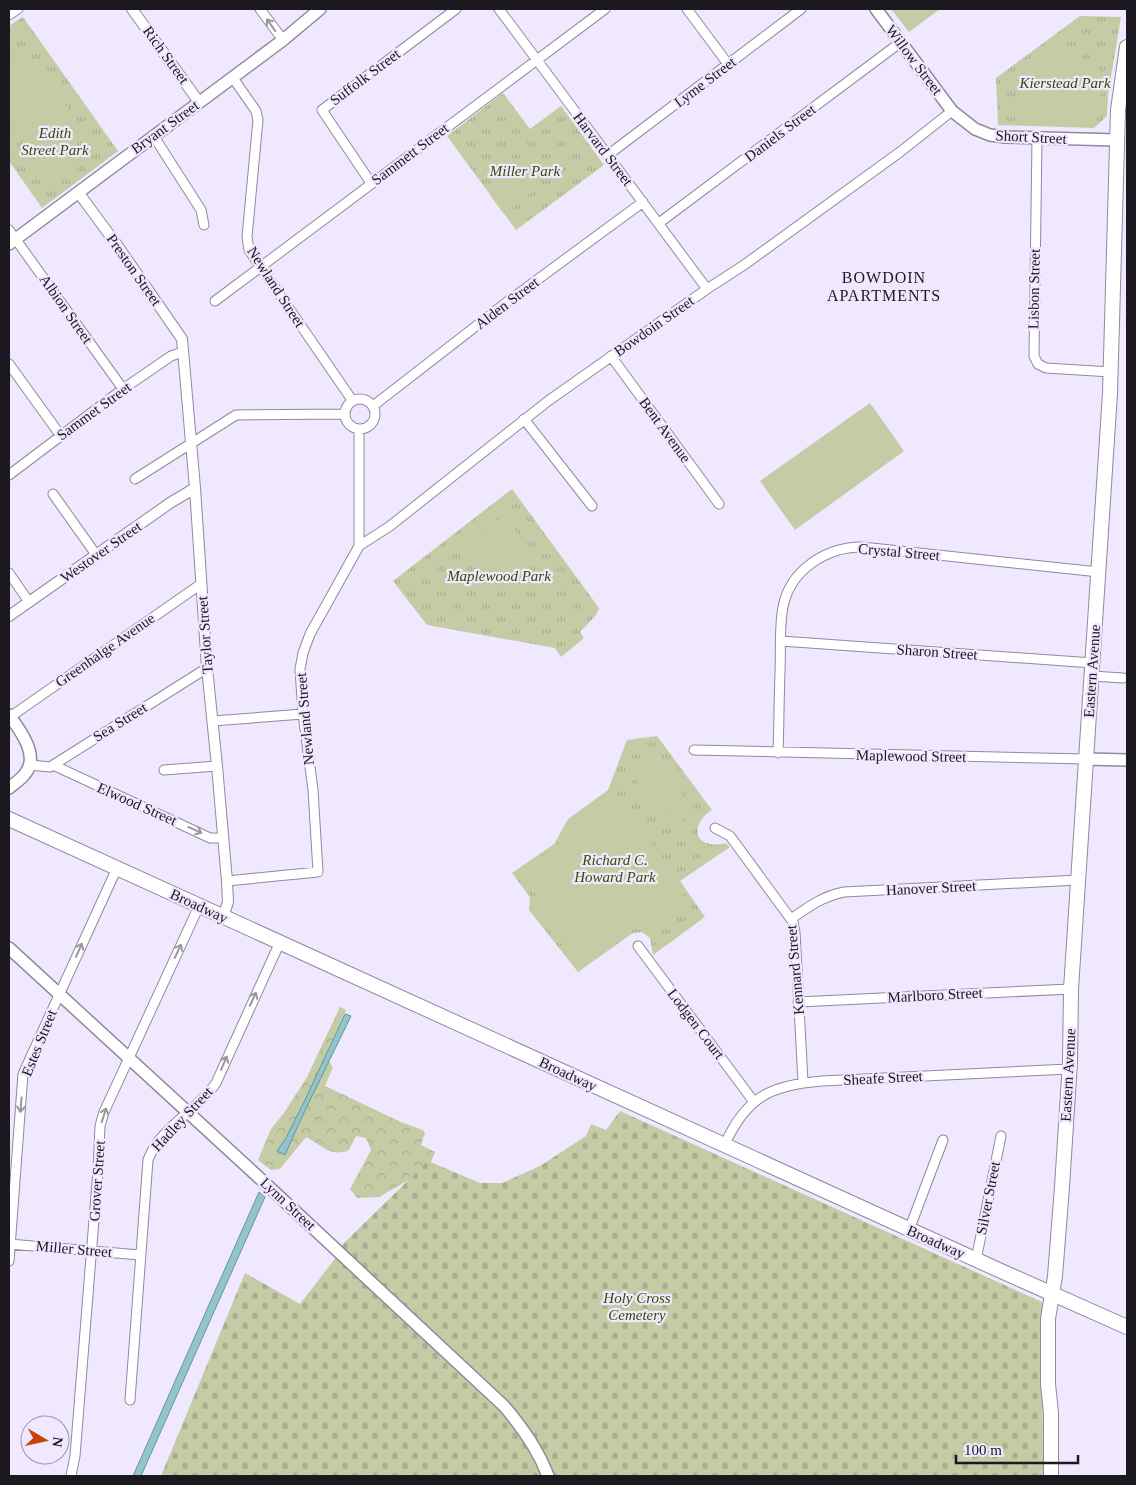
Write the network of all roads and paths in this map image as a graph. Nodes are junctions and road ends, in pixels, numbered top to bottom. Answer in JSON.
{"nodes":[{"id":1,"x":18,"y":9,"type":"edge"},
{"id":2,"x":132,"y":9,"type":"edge"},
{"id":3,"x":260,"y":9,"type":"edge"},
{"id":4,"x":320,"y":9,"type":"edge"},
{"id":5,"x":456,"y":9,"type":"edge"},
{"id":6,"x":499,"y":9,"type":"edge"},
{"id":7,"x":605,"y":9,"type":"edge"},
{"id":8,"x":687,"y":9,"type":"edge"},
{"id":9,"x":801,"y":9,"type":"edge"},
{"id":10,"x":876,"y":9,"type":"edge"},
{"id":11,"x":9,"y":15,"type":"edge"},
{"id":12,"x":283,"y":40,"type":"junction"},
{"id":13,"x":901,"y":42,"type":"junction"},
{"id":14,"x":1127,"y":48,"type":"edge"},
{"id":15,"x":538,"y":60,"type":"junction"},
{"id":16,"x":728,"y":64,"type":"junction"},
{"id":17,"x":232,"y":78,"type":"junction"},
{"id":18,"x":199,"y":102,"type":"junction"},
{"id":19,"x":952,"y":111,"type":"junction"},
{"id":20,"x":153,"y":135,"type":"junction"},
{"id":21,"x":1037,"y":138,"type":"junction"},
{"id":22,"x":1117,"y":140,"type":"junction"},
{"id":23,"x":608,"y":155,"type":"junction"},
{"id":24,"x":371,"y":183,"type":"junction"},
{"id":25,"x":78,"y":192,"type":"junction"},
{"id":26,"x":643,"y":202,"type":"junction"},
{"id":27,"x":659,"y":223,"type":"junction"},
{"id":28,"x":204,"y":225,"type":"dead end"},
{"id":29,"x":11,"y":237,"type":"edge"},
{"id":30,"x":260,"y":266,"type":"junction"},
{"id":31,"x":707,"y":289,"type":"junction"},
{"id":32,"x":215,"y":301,"type":"dead end"},
{"id":33,"x":183,"y":352,"type":"junction"},
{"id":34,"x":611,"y":356,"type":"junction"},
{"id":35,"x":9,"y":364,"type":"edge"},
{"id":36,"x":1111,"y":372,"type":"junction"},
{"id":37,"x":123,"y":389,"type":"junction"},
{"id":38,"x":352,"y":400,"type":"junction"},
{"id":39,"x":373,"y":406,"type":"junction"},
{"id":40,"x":344,"y":414,"type":"junction"},
{"id":41,"x":524,"y":419,"type":"junction"},
{"id":42,"x":359,"y":430,"type":"junction"},
{"id":43,"x":60,"y":436,"type":"junction"},
{"id":44,"x":190,"y":444,"type":"junction"},
{"id":45,"x":9,"y":475,"type":"edge"},
{"id":46,"x":135,"y":479,"type":"dead end"},
{"id":47,"x":195,"y":488,"type":"junction"},
{"id":48,"x":53,"y":494,"type":"dead end"},
{"id":49,"x":719,"y":504,"type":"dead end"},
{"id":50,"x":592,"y":506,"type":"dead end"},
{"id":51,"x":359,"y":546,"type":"junction"},
{"id":52,"x":97,"y":556,"type":"junction"},
{"id":53,"x":1099,"y":572,"type":"junction"},
{"id":54,"x":9,"y":573,"type":"edge"},
{"id":55,"x":201,"y":584,"type":"junction"},
{"id":56,"x":29,"y":602,"type":"junction"},
{"id":57,"x":9,"y":616,"type":"edge"},
{"id":58,"x":781,"y":641,"type":"junction"},
{"id":59,"x":207,"y":668,"type":"junction"},
{"id":60,"x":1092,"y":669,"type":"junction"},
{"id":61,"x":1124,"y":678,"type":"dead end"},
{"id":62,"x":302,"y":714,"type":"junction"},
{"id":63,"x":9,"y":716,"type":"edge"},
{"id":64,"x":213,"y":721,"type":"junction"},
{"id":65,"x":694,"y":750,"type":"dead end"},
{"id":66,"x":778,"y":753,"type":"junction"},
{"id":67,"x":1086,"y":759,"type":"junction"},
{"id":68,"x":1127,"y":760,"type":"edge"},
{"id":69,"x":30,"y":765,"type":"junction"},
{"id":70,"x":53,"y":765,"type":"junction"},
{"id":71,"x":218,"y":766,"type":"junction"},
{"id":72,"x":164,"y":770,"type":"dead end"},
{"id":73,"x":9,"y":788,"type":"edge"},
{"id":74,"x":9,"y":819,"type":"edge"},
{"id":75,"x":715,"y":828,"type":"dead end"},
{"id":76,"x":223,"y":838,"type":"junction"},
{"id":77,"x":117,"y":868,"type":"junction"},
{"id":78,"x":1078,"y":880,"type":"junction"},
{"id":79,"x":227,"y":881,"type":"junction"},
{"id":80,"x":200,"y":906,"type":"junction"},
{"id":81,"x":223,"y":917,"type":"junction"},
{"id":82,"x":791,"y":919,"type":"junction"},
{"id":83,"x":280,"y":942,"type":"junction"},
{"id":84,"x":638,"y":946,"type":"dead end"},
{"id":85,"x":9,"y":948,"type":"edge"},
{"id":86,"x":1071,"y":989,"type":"junction"},
{"id":87,"x":58,"y":994,"type":"junction"},
{"id":88,"x":798,"y":1002,"type":"junction"},
{"id":89,"x":129,"y":1058,"type":"junction"},
{"id":90,"x":1069,"y":1069,"type":"junction"},
{"id":91,"x":803,"y":1082,"type":"junction"},
{"id":92,"x":754,"y":1102,"type":"junction"},
{"id":93,"x":187,"y":1112,"type":"junction"},
{"id":94,"x":1000,"y":1136,"type":"dead end"},
{"id":95,"x":943,"y":1140,"type":"dead end"},
{"id":96,"x":724,"y":1146,"type":"junction"},
{"id":97,"x":909,"y":1230,"type":"junction"},
{"id":98,"x":10,"y":1244,"type":"edge"},
{"id":99,"x":92,"y":1251,"type":"junction"},
{"id":100,"x":140,"y":1255,"type":"junction"},
{"id":101,"x":976,"y":1260,"type":"junction"},
{"id":102,"x":9,"y":1261,"type":"edge"},
{"id":103,"x":1053,"y":1295,"type":"junction"},
{"id":104,"x":1127,"y":1327,"type":"edge"},
{"id":105,"x":130,"y":1400,"type":"dead end"},
{"id":106,"x":71,"y":1476,"type":"edge"},
{"id":107,"x":548,"y":1476,"type":"edge"},
{"id":108,"x":1051,"y":1476,"type":"edge"}],
"edges":[{"from":1,"to":11,"type":"street"},
{"from":2,"to":18,"type":"street","name":"Rich Street"},
{"from":12,"to":3,"type":"street","one_way":true},
{"from":4,"to":12,"type":"main road","name":"Bryant Street"},
{"from":5,"to":24,"type":"street","name":"Suffolk Street"},
{"from":6,"to":15,"type":"street","name":"Harvard Street"},
{"from":7,"to":15,"type":"street","name":"Sammett Street"},
{"from":8,"to":16,"type":"street"},
{"from":9,"to":16,"type":"street","name":"Lyme Street"},
{"from":10,"to":13,"type":"main road","name":"Willow Street"},
{"from":12,"to":17,"type":"main road","name":"Bryant Street"},
{"from":13,"to":19,"type":"main road","name":"Willow Street"},
{"from":13,"to":27,"type":"street","name":"Daniels Street"},
{"from":14,"to":22,"type":"main road","name":"Eastern Avenue"},
{"from":15,"to":23,"type":"street","name":"Harvard Street"},
{"from":15,"to":24,"type":"street","name":"Sammett Street"},
{"from":16,"to":23,"type":"street","name":"Lyme Street"},
{"from":17,"to":18,"type":"main road","name":"Bryant Street"},
{"from":17,"to":30,"type":"street","name":"Newland Street"},
{"from":18,"to":20,"type":"main road","name":"Bryant Street"},
{"from":19,"to":21,"type":"main road","name":"Short Street"},
{"from":19,"to":31,"type":"street","name":"Bowdoin Street"},
{"from":20,"to":25,"type":"main road","name":"Bryant Street"},
{"from":20,"to":28,"type":"street"},
{"from":21,"to":22,"type":"main road","name":"Short Street"},
{"from":21,"to":36,"type":"street","name":"Lisbon Street"},
{"from":22,"to":36,"type":"main road","name":"Eastern Avenue"},
{"from":23,"to":26,"type":"street","name":"Harvard Street"},
{"from":24,"to":30,"type":"street","name":"Sammett Street"},
{"from":25,"to":29,"type":"main road","name":"Bryant Street"},
{"from":25,"to":33,"type":"street","name":"Preston Street"},
{"from":26,"to":27,"type":"street","name":"Harvard Street"},
{"from":26,"to":39,"type":"street","name":"Alden Street"},
{"from":27,"to":31,"type":"street","name":"Harvard Street"},
{"from":29,"to":37,"type":"street","name":"Albion Street"},
{"from":30,"to":32,"type":"street","name":"Sammett Street"},
{"from":30,"to":38,"type":"street","name":"Newland Street"},
{"from":31,"to":34,"type":"street","name":"Bowdoin Street"},
{"from":33,"to":37,"type":"street","name":"Sammet Street"},
{"from":33,"to":44,"type":"street","name":"Taylor Street"},
{"from":34,"to":41,"type":"street","name":"Bowdoin Street"},
{"from":34,"to":49,"type":"street","name":"Bent Avenue"},
{"from":35,"to":43,"type":"street"},
{"from":36,"to":53,"type":"main road","name":"Eastern Avenue"},
{"from":37,"to":43,"type":"street","name":"Sammet Street"},
{"from":38,"to":39,"type":"street"},
{"from":38,"to":40,"type":"street"},
{"from":39,"to":42,"type":"street"},
{"from":40,"to":42,"type":"street"},
{"from":40,"to":44,"type":"street"},
{"from":41,"to":50,"type":"street"},
{"from":41,"to":51,"type":"street","name":"Bowdoin Street"},
{"from":42,"to":51,"type":"street","name":"Newland Street"},
{"from":43,"to":45,"type":"street","name":"Sammet Street"},
{"from":44,"to":46,"type":"street"},
{"from":44,"to":47,"type":"street","name":"Taylor Street"},
{"from":47,"to":52,"type":"street","name":"Westover Street"},
{"from":47,"to":55,"type":"street","name":"Taylor Street"},
{"from":48,"to":52,"type":"street"},
{"from":51,"to":62,"type":"street","name":"Newland Street"},
{"from":52,"to":56,"type":"street","name":"Westover Street"},
{"from":53,"to":58,"type":"street","name":"Crystal Street"},
{"from":53,"to":60,"type":"main road","name":"Eastern Avenue"},
{"from":54,"to":56,"type":"street"},
{"from":55,"to":59,"type":"street","name":"Taylor Street"},
{"from":55,"to":63,"type":"street","name":"Greenhalge Avenue"},
{"from":56,"to":57,"type":"street","name":"Westover Street"},
{"from":58,"to":60,"type":"street","name":"Sharon Street"},
{"from":58,"to":66,"type":"street","name":"Crystal Street"},
{"from":59,"to":64,"type":"street","name":"Taylor Street"},
{"from":59,"to":70,"type":"street","name":"Sea Street"},
{"from":60,"to":61,"type":"street","name":"Sharon Street"},
{"from":60,"to":67,"type":"main road","name":"Eastern Avenue"},
{"from":62,"to":64,"type":"street"},
{"from":62,"to":79,"type":"street","name":"Newland Street"},
{"from":63,"to":69,"type":"main road"},
{"from":64,"to":71,"type":"street","name":"Taylor Street"},
{"from":65,"to":66,"type":"street","name":"Maplewood Street"},
{"from":66,"to":67,"type":"street","name":"Maplewood Street"},
{"from":67,"to":68,"type":"main road","name":"Maplewood Street"},
{"from":67,"to":78,"type":"main road","name":"Eastern Avenue"},
{"from":69,"to":70,"type":"street"},
{"from":69,"to":73,"type":"main road"},
{"from":70,"to":76,"type":"street","name":"Elwood Street","one_way":true},
{"from":71,"to":72,"type":"street"},
{"from":71,"to":76,"type":"street","name":"Taylor Street"},
{"from":74,"to":77,"type":"main road","name":"Broadway"},
{"from":75,"to":82,"type":"street","name":"Kennard Street"},
{"from":76,"to":79,"type":"street","name":"Taylor Street"},
{"from":77,"to":80,"type":"main road","name":"Broadway"},
{"from":87,"to":77,"type":"street","name":"Estes Street","one_way":true},
{"from":78,"to":82,"type":"street","name":"Hanover Street"},
{"from":78,"to":86,"type":"main road","name":"Eastern Avenue"},
{"from":79,"to":81,"type":"street","name":"Taylor Street"},
{"from":80,"to":81,"type":"main road","name":"Broadway"},
{"from":89,"to":80,"type":"street","name":"Grover Street","one_way":true},
{"from":81,"to":83,"type":"main road","name":"Broadway"},
{"from":82,"to":88,"type":"street","name":"Kennard Street"},
{"from":93,"to":83,"type":"street","name":"Hadley Street","one_way":true},
{"from":83,"to":96,"type":"main road","name":"Broadway"},
{"from":84,"to":92,"type":"street","name":"Lodgen Court"},
{"from":85,"to":87,"type":"main road","name":"Lynn Street"},
{"from":86,"to":88,"type":"street","name":"Marlboro Street"},
{"from":86,"to":90,"type":"main road","name":"Eastern Avenue"},
{"from":87,"to":89,"type":"main road","name":"Lynn Street"},
{"from":87,"to":98,"type":"street","name":"Estes Street","one_way":true},
{"from":88,"to":91,"type":"street","name":"Kennard Street"},
{"from":89,"to":93,"type":"main road","name":"Lynn Street"},
{"from":99,"to":89,"type":"street","name":"Grover Street","one_way":true},
{"from":90,"to":91,"type":"street","name":"Sheafe Street"},
{"from":90,"to":103,"type":"main road","name":"Eastern Avenue"},
{"from":91,"to":92,"type":"street","name":"Sheafe Street"},
{"from":92,"to":96,"type":"street","name":"Sheafe Street"},
{"from":93,"to":100,"type":"street","name":"Hadley Street"},
{"from":93,"to":107,"type":"main road","name":"Lynn Street"},
{"from":94,"to":101,"type":"street","name":"Silver Street"},
{"from":95,"to":97,"type":"street"},
{"from":96,"to":97,"type":"main road","name":"Broadway"},
{"from":97,"to":101,"type":"main road","name":"Broadway"},
{"from":98,"to":99,"type":"street","name":"Miller Street"},
{"from":98,"to":102,"type":"street","name":"Estes Street"},
{"from":99,"to":100,"type":"street","name":"Miller Street"},
{"from":99,"to":106,"type":"street","name":"Grover Street"},
{"from":100,"to":105,"type":"street","name":"Hadley Street"},
{"from":101,"to":103,"type":"main road","name":"Broadway"},
{"from":103,"to":104,"type":"main road","name":"Broadway"},
{"from":103,"to":108,"type":"main road","name":"Eastern Avenue"}]}
